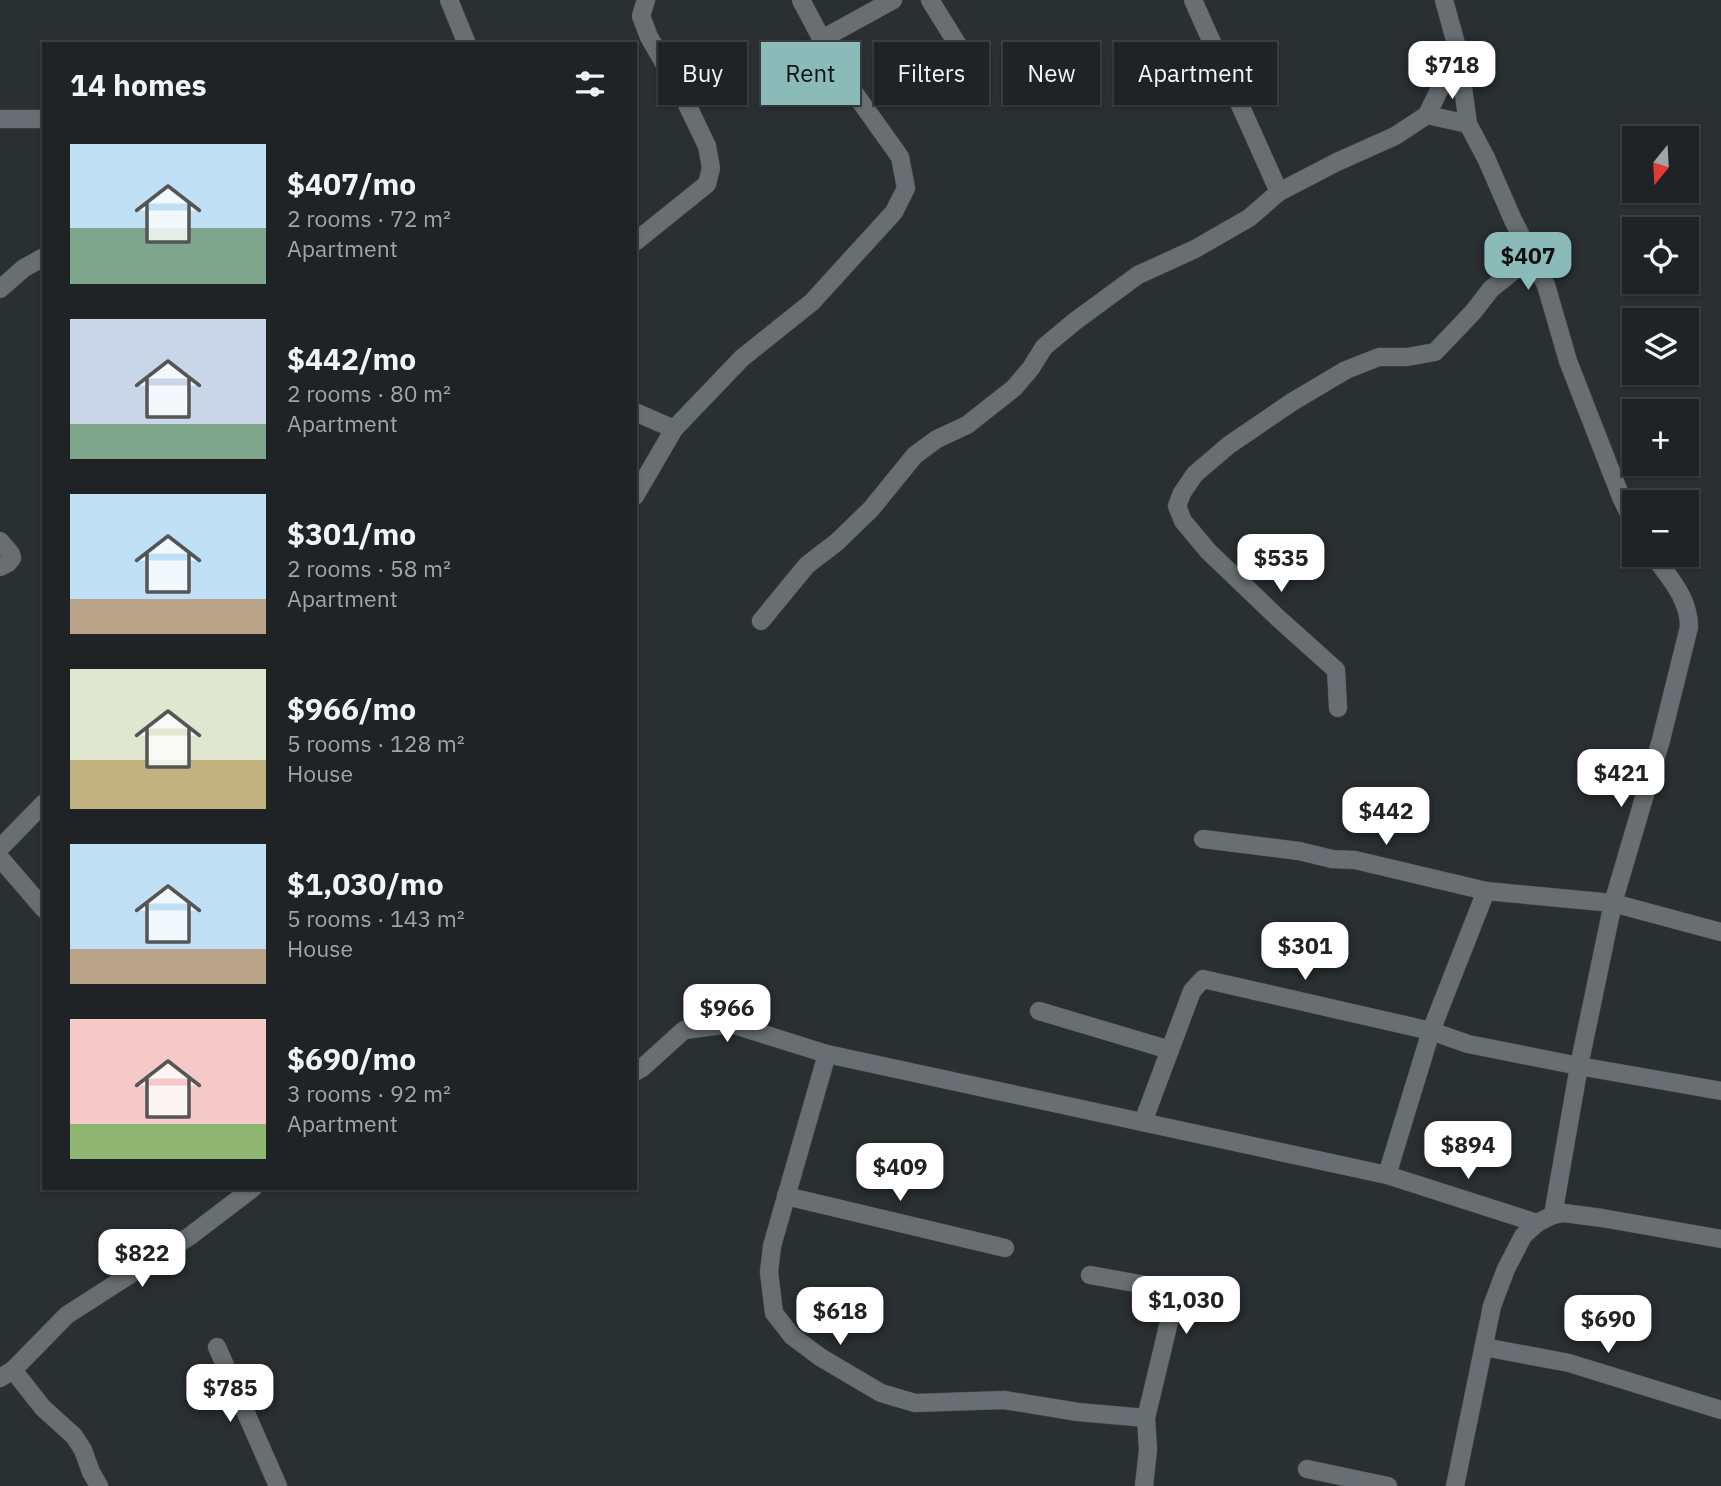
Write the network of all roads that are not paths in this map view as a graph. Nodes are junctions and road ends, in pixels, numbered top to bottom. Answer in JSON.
{"nodes":[{"id":1,"x":449,"y":0,"type":"edge"},
{"id":2,"x":627,"y":0,"type":"edge"},
{"id":3,"x":801,"y":0,"type":"edge"},
{"id":4,"x":893,"y":0,"type":"edge"},
{"id":5,"x":930,"y":0,"type":"edge"},
{"id":6,"x":1193,"y":0,"type":"edge"},
{"id":7,"x":1444,"y":0,"type":"edge"},
{"id":8,"x":643,"y":8,"type":"edge"},
{"id":9,"x":822,"y":39,"type":"junction"},
{"id":10,"x":466,"y":42,"type":"edge"},
{"id":11,"x":956,"y":42,"type":"edge"},
{"id":12,"x":1458,"y":51,"type":"junction"},
{"id":13,"x":1427,"y":115,"type":"junction"},
{"id":14,"x":0,"y":119,"type":"edge"},
{"id":15,"x":42,"y":119,"type":"edge"},
{"id":16,"x":1468,"y":124,"type":"junction"},
{"id":17,"x":1279,"y":192,"type":"junction"},
{"id":18,"x":637,"y":240,"type":"edge"},
{"id":19,"x":1532,"y":256,"type":"junction"},
{"id":20,"x":42,"y":258,"type":"edge"},
{"id":21,"x":0,"y":289,"type":"edge"},
{"id":22,"x":637,"y":413,"type":"edge"},
{"id":23,"x":674,"y":429,"type":"junction"},
{"id":24,"x":637,"y":493,"type":"edge"},
{"id":25,"x":1622,"y":499,"type":"edge"},
{"id":26,"x":0,"y":541,"type":"edge"},
{"id":27,"x":0,"y":567,"type":"edge"},
{"id":28,"x":1662,"y":567,"type":"edge"},
{"id":29,"x":761,"y":621,"type":"dead end"},
{"id":30,"x":1338,"y":708,"type":"dead end"},
{"id":31,"x":42,"y":805,"type":"edge"},
{"id":32,"x":1203,"y":839,"type":"dead end"},
{"id":33,"x":0,"y":848,"type":"edge"},
{"id":34,"x":0,"y":858,"type":"edge"},
{"id":35,"x":1486,"y":891,"type":"junction"},
{"id":36,"x":1613,"y":903,"type":"junction"},
{"id":37,"x":42,"y":907,"type":"edge"},
{"id":38,"x":1721,"y":932,"type":"edge"},
{"id":39,"x":1039,"y":1011,"type":"dead end"},
{"id":40,"x":1431,"y":1031,"type":"junction"},
{"id":41,"x":1170,"y":1050,"type":"junction"},
{"id":42,"x":827,"y":1054,"type":"junction"},
{"id":43,"x":1579,"y":1066,"type":"junction"},
{"id":44,"x":637,"y":1071,"type":"edge"},
{"id":45,"x":1721,"y":1091,"type":"edge"},
{"id":46,"x":1143,"y":1122,"type":"junction"},
{"id":47,"x":1387,"y":1175,"type":"junction"},
{"id":48,"x":250,"y":1190,"type":"edge"},
{"id":49,"x":786,"y":1196,"type":"junction"},
{"id":50,"x":1545,"y":1219,"type":"junction"},
{"id":51,"x":1721,"y":1239,"type":"edge"},
{"id":52,"x":1005,"y":1248,"type":"dead end"},
{"id":53,"x":1090,"y":1275,"type":"dead end"},
{"id":54,"x":217,"y":1347,"type":"dead end"},
{"id":55,"x":1484,"y":1348,"type":"junction"},
{"id":56,"x":6,"y":1374,"type":"edge"},
{"id":57,"x":1721,"y":1410,"type":"edge"},
{"id":58,"x":1146,"y":1418,"type":"junction"},
{"id":59,"x":1307,"y":1469,"type":"dead end"},
{"id":60,"x":99,"y":1486,"type":"edge"},
{"id":61,"x":278,"y":1486,"type":"edge"},
{"id":62,"x":1144,"y":1486,"type":"edge"},
{"id":63,"x":1388,"y":1486,"type":"edge"},
{"id":64,"x":1455,"y":1486,"type":"edge"}],
"edges":[{"from":1,"to":10,"type":"street"},
{"from":2,"to":8,"type":"street"},
{"from":3,"to":9,"type":"street"},
{"from":4,"to":9,"type":"street"},
{"from":5,"to":11,"type":"street"},
{"from":6,"to":17,"type":"street"},
{"from":7,"to":12,"type":"street"},
{"from":8,"to":18,"type":"street"},
{"from":9,"to":23,"type":"street"},
{"from":12,"to":13,"type":"street"},
{"from":12,"to":16,"type":"street"},
{"from":13,"to":16,"type":"street"},
{"from":13,"to":17,"type":"street"},
{"from":14,"to":15,"type":"street"},
{"from":16,"to":19,"type":"street"},
{"from":17,"to":29,"type":"street"},
{"from":19,"to":25,"type":"street"},
{"from":19,"to":30,"type":"street"},
{"from":20,"to":21,"type":"street"},
{"from":22,"to":23,"type":"street"},
{"from":23,"to":24,"type":"street"},
{"from":26,"to":27,"type":"street"},
{"from":28,"to":36,"type":"street"},
{"from":31,"to":33,"type":"street"},
{"from":32,"to":35,"type":"street"},
{"from":34,"to":37,"type":"street"},
{"from":35,"to":36,"type":"street"},
{"from":35,"to":40,"type":"street"},
{"from":36,"to":38,"type":"street"},
{"from":36,"to":43,"type":"street"},
{"from":39,"to":41,"type":"street"},
{"from":40,"to":41,"type":"street"},
{"from":40,"to":43,"type":"street"},
{"from":40,"to":47,"type":"street"},
{"from":41,"to":46,"type":"street"},
{"from":42,"to":44,"type":"street"},
{"from":42,"to":46,"type":"street"},
{"from":42,"to":49,"type":"street"},
{"from":43,"to":45,"type":"street"},
{"from":43,"to":50,"type":"street"},
{"from":46,"to":47,"type":"street"},
{"from":47,"to":50,"type":"street"},
{"from":48,"to":56,"type":"street"},
{"from":49,"to":52,"type":"street"},
{"from":49,"to":58,"type":"street"},
{"from":50,"to":51,"type":"street"},
{"from":50,"to":55,"type":"street"},
{"from":53,"to":58,"type":"street"},
{"from":54,"to":61,"type":"street"},
{"from":55,"to":57,"type":"street"},
{"from":55,"to":64,"type":"street"},
{"from":56,"to":60,"type":"street"},
{"from":58,"to":62,"type":"street"},
{"from":59,"to":63,"type":"street"}]}
